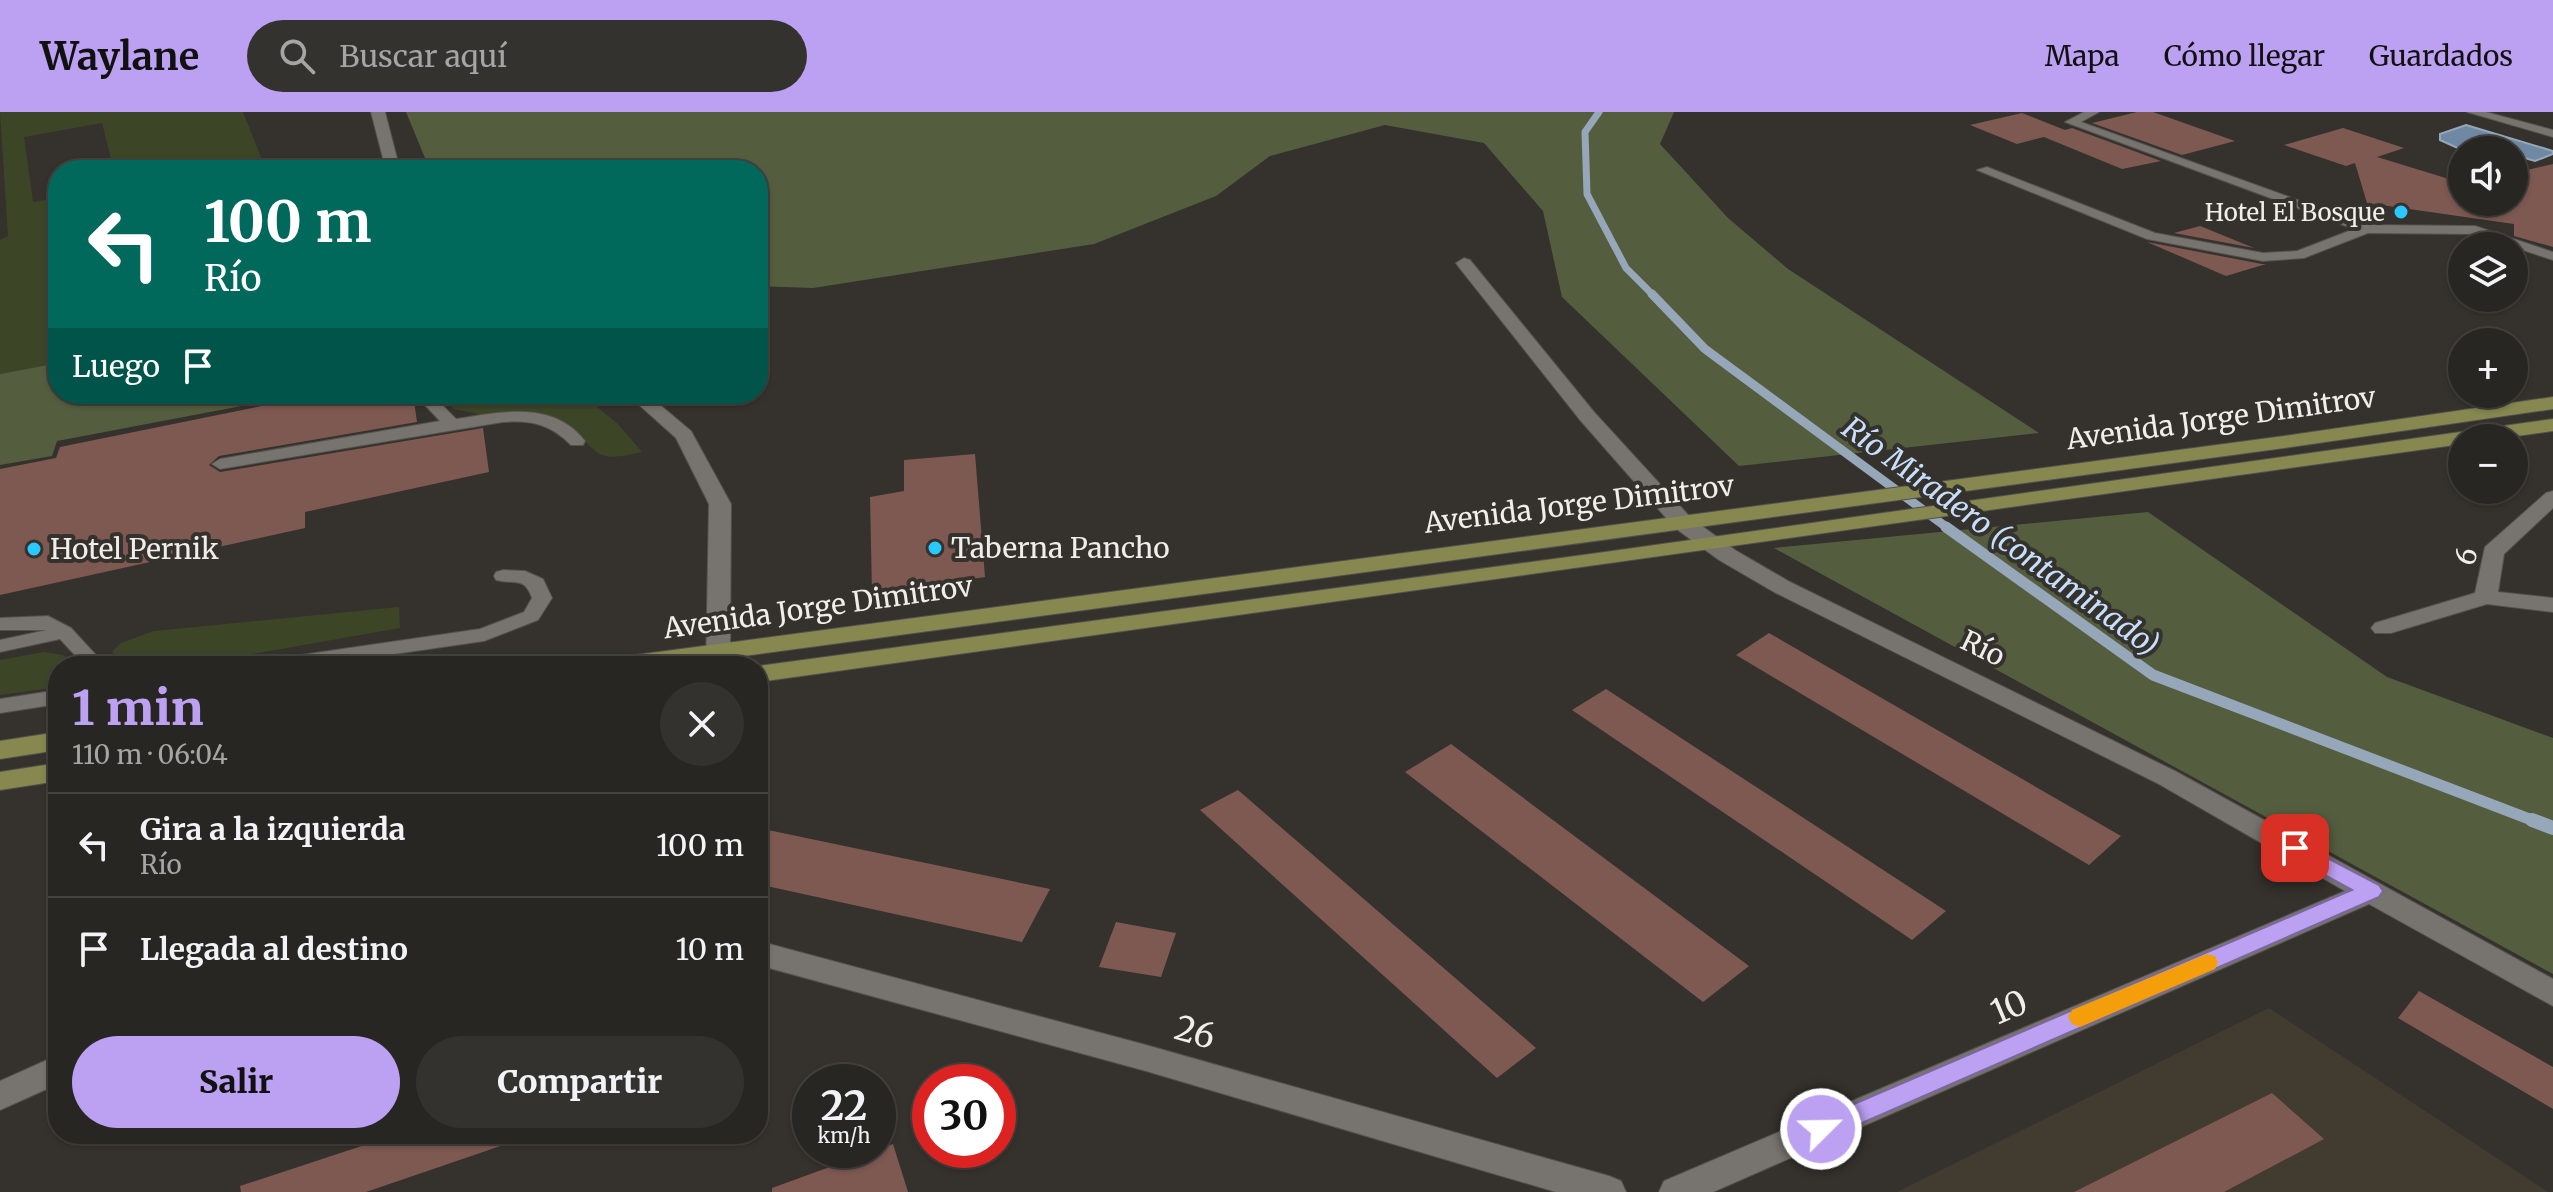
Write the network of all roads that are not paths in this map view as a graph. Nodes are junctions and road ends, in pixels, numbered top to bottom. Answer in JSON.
{"nodes":[{"id":1,"x":378,"y":112,"type":"edge"},
{"id":2,"x":2093,"y":112,"type":"edge"},
{"id":3,"x":2473,"y":112,"type":"edge"},
{"id":4,"x":2553,"y":134,"type":"edge"},
{"id":5,"x":390,"y":160,"type":"edge"},
{"id":6,"x":1983,"y":170,"type":"dead end"},
{"id":7,"x":2366,"y":229,"type":"junction"},
{"id":8,"x":2553,"y":256,"type":"edge"},
{"id":9,"x":1464,"y":263,"type":"dead end"},
{"id":10,"x":2553,"y":403,"type":"edge"},
{"id":11,"x":432,"y":404,"type":"edge"},
{"id":12,"x":648,"y":404,"type":"edge"},
{"id":13,"x":452,"y":424,"type":"junction"},
{"id":14,"x":2553,"y":425,"type":"edge"},
{"id":15,"x":577,"y":441,"type":"dead end"},
{"id":16,"x":220,"y":464,"type":"dead end"},
{"id":17,"x":2553,"y":497,"type":"edge"},
{"id":18,"x":1683,"y":523,"type":"junction"},
{"id":19,"x":1710,"y":543,"type":"junction"},
{"id":20,"x":503,"y":576,"type":"dead end"},
{"id":21,"x":2486,"y":597,"type":"junction"},
{"id":22,"x":2553,"y":605,"type":"edge"},
{"id":23,"x":0,"y":624,"type":"edge"},
{"id":24,"x":2383,"y":628,"type":"dead end"},
{"id":25,"x":64,"y":632,"type":"junction"},
{"id":26,"x":0,"y":646,"type":"edge"},
{"id":27,"x":87,"y":656,"type":"edge"},
{"id":28,"x":337,"y":656,"type":"edge"},
{"id":29,"x":717,"y":656,"type":"edge"},
{"id":30,"x":745,"y":656,"type":"edge"},
{"id":31,"x":768,"y":673,"type":"edge"},
{"id":32,"x":48,"y":699,"type":"edge"},
{"id":33,"x":0,"y":706,"type":"edge"},
{"id":34,"x":48,"y":743,"type":"edge"},
{"id":35,"x":0,"y":750,"type":"edge"},
{"id":36,"x":48,"y":774,"type":"edge"},
{"id":37,"x":0,"y":781,"type":"edge"},
{"id":38,"x":2372,"y":891,"type":"junction"},
{"id":39,"x":768,"y":956,"type":"edge"},
{"id":40,"x":2553,"y":994,"type":"edge"},
{"id":41,"x":48,"y":1074,"type":"edge"},
{"id":42,"x":0,"y":1096,"type":"edge"},
{"id":43,"x":1609,"y":1192,"type":"edge"},
{"id":44,"x":1676,"y":1192,"type":"edge"}],
"edges":[{"from":1,"to":5,"type":"street"},
{"from":2,"to":7,"type":"lane"},
{"from":3,"to":4,"type":"lane"},
{"from":6,"to":7,"type":"lane"},
{"from":7,"to":8,"type":"lane"},
{"from":9,"to":18,"type":"street","name":"Río"},
{"from":10,"to":18,"type":"main road","name":"Avenida Jorge Dimitrov"},
{"from":11,"to":13,"type":"lane"},
{"from":12,"to":29,"type":"street"},
{"from":13,"to":15,"type":"lane"},
{"from":13,"to":16,"type":"lane"},
{"from":14,"to":19,"type":"main road","name":"Avenida Jorge Dimitrov"},
{"from":17,"to":21,"type":"street","name":"6"},
{"from":18,"to":19,"type":"street","name":"Río"},
{"from":18,"to":30,"type":"main road","name":"Avenida Jorge Dimitrov"},
{"from":19,"to":31,"type":"main road","name":"Avenida Jorge Dimitrov"},
{"from":19,"to":38,"type":"street","name":"Río"},
{"from":20,"to":28,"type":"lane"},
{"from":21,"to":22,"type":"street"},
{"from":21,"to":24,"type":"street","name":"6"},
{"from":23,"to":25,"type":"lane"},
{"from":25,"to":26,"type":"lane"},
{"from":25,"to":27,"type":"lane"},
{"from":32,"to":33,"type":"lane"},
{"from":34,"to":35,"type":"main road"},
{"from":36,"to":37,"type":"main road"},
{"from":38,"to":40,"type":"street","name":"Río"},
{"from":38,"to":44,"type":"street","name":"10"},
{"from":39,"to":43,"type":"street","name":"26"},
{"from":41,"to":42,"type":"street"}]}
